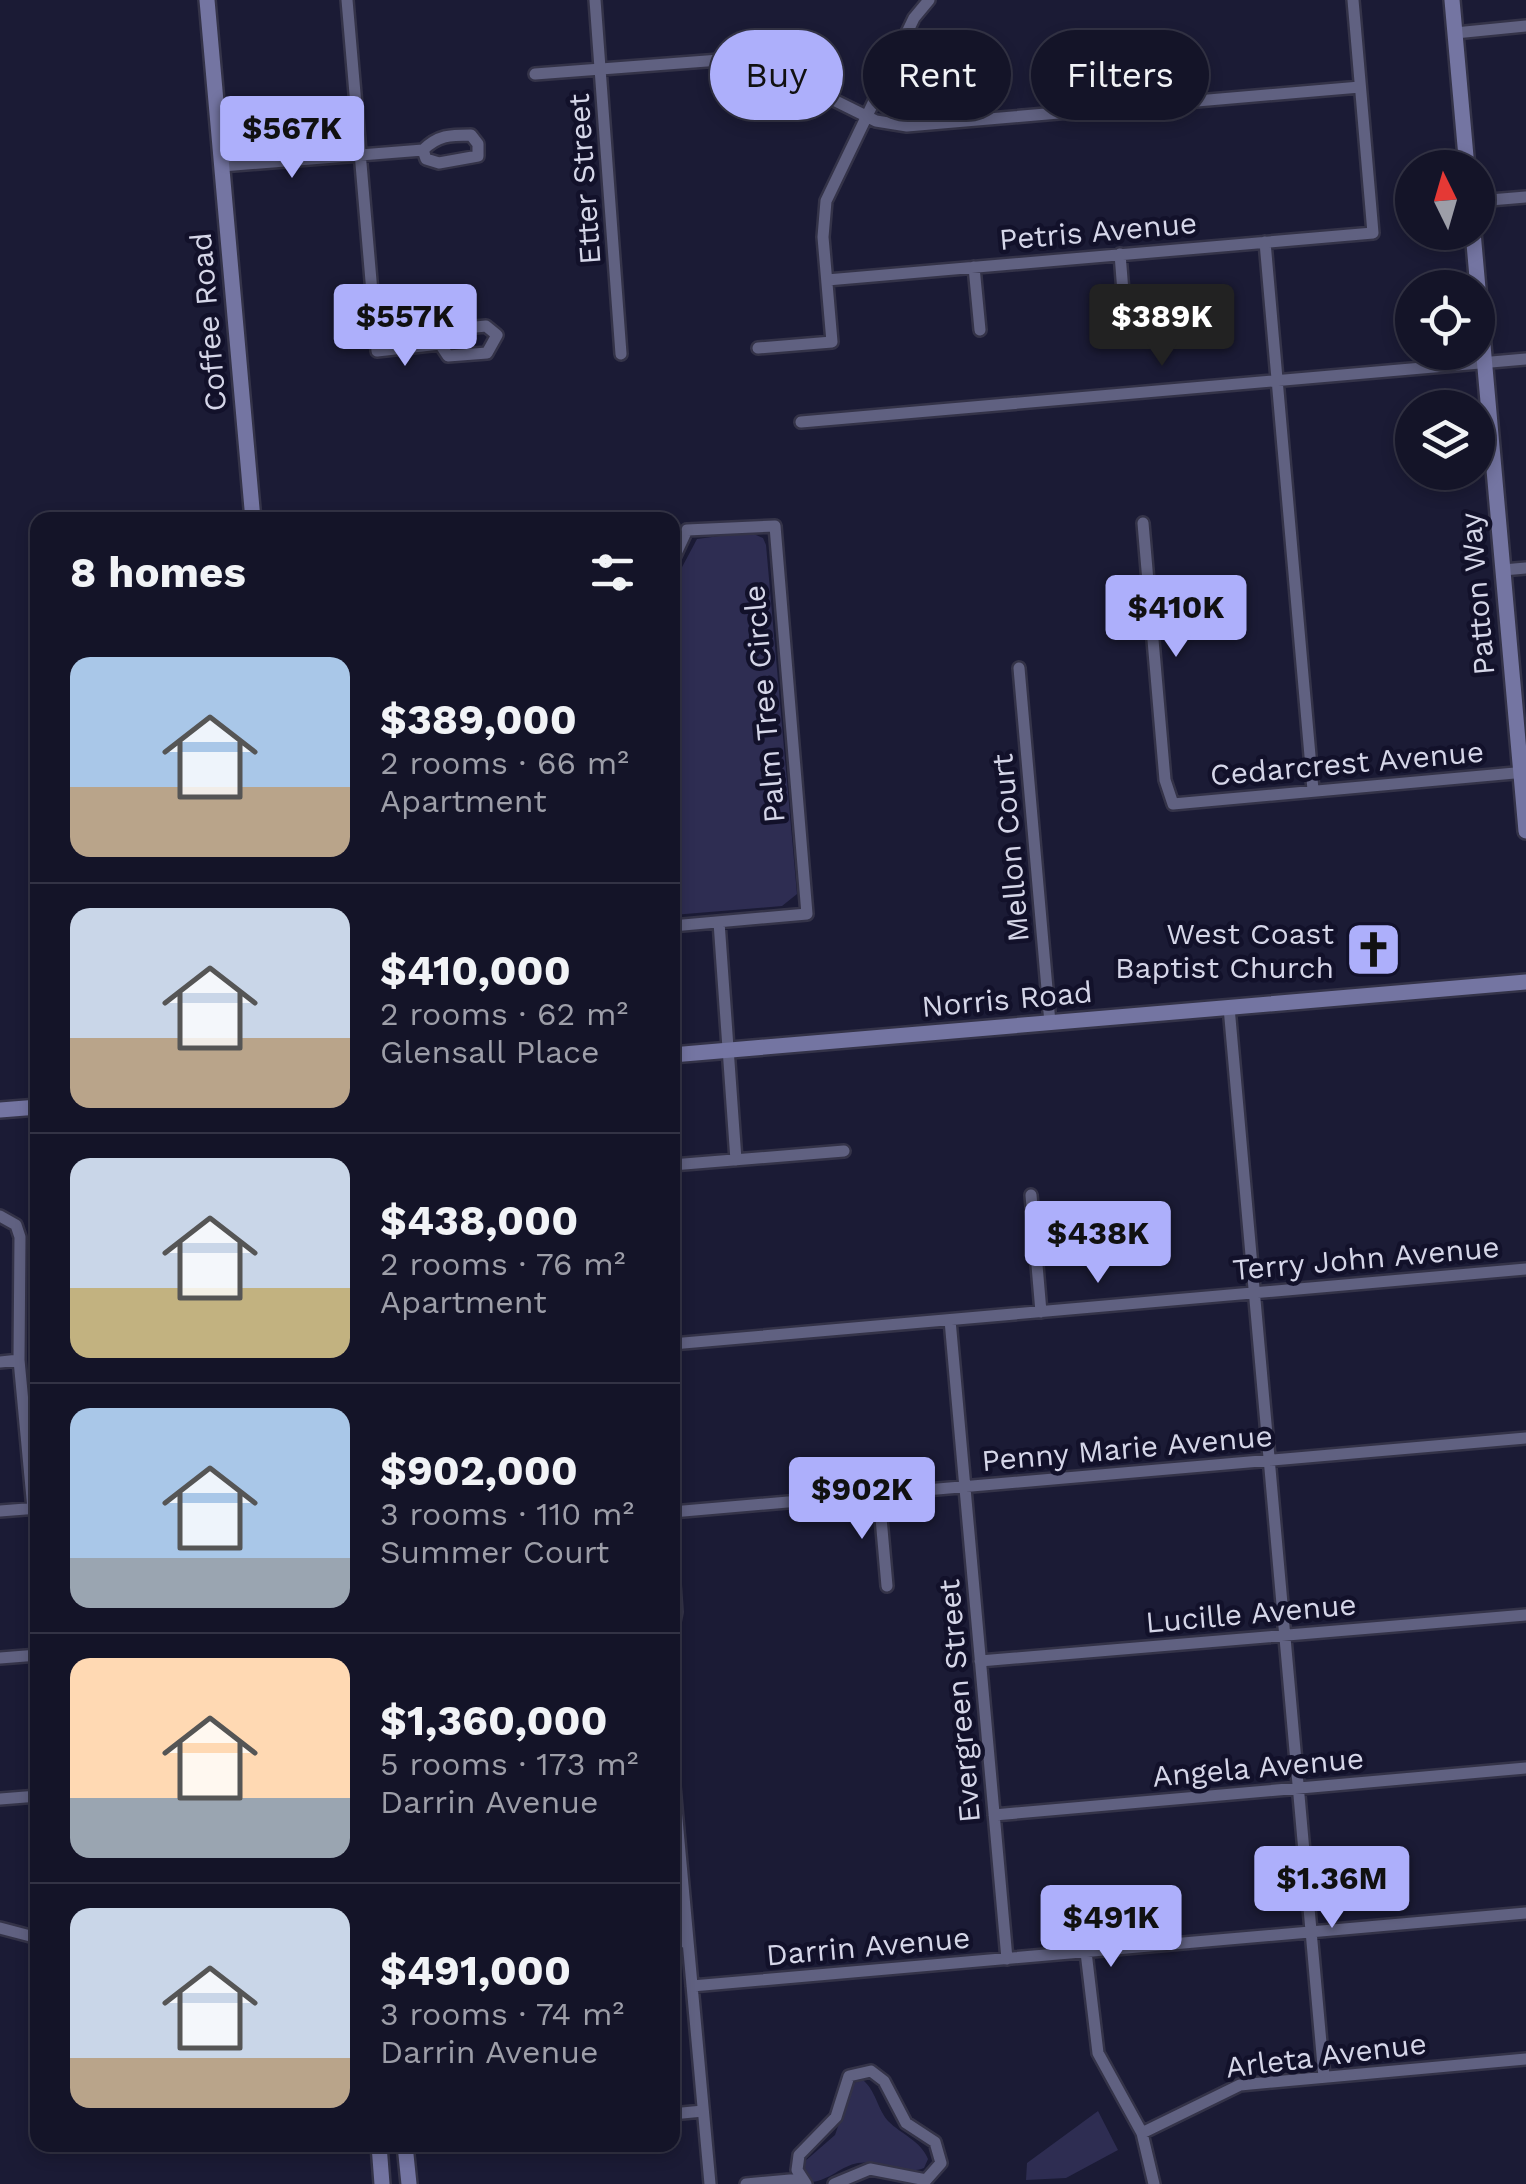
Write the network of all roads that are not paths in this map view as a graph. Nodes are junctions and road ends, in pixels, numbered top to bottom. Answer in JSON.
{"nodes":[{"id":1,"x":207,"y":0,"type":"edge"},
{"id":2,"x":347,"y":0,"type":"edge"},
{"id":3,"x":595,"y":0,"type":"edge"},
{"id":4,"x":929,"y":0,"type":"edge"},
{"id":5,"x":1353,"y":0,"type":"edge"},
{"id":6,"x":1452,"y":0,"type":"edge"},
{"id":7,"x":1526,"y":26,"type":"edge"},
{"id":8,"x":908,"y":30,"type":"edge"},
{"id":9,"x":1455,"y":33,"type":"junction"},
{"id":10,"x":602,"y":70,"type":"junction"},
{"id":11,"x":535,"y":74,"type":"dead end"},
{"id":12,"x":1360,"y":88,"type":"junction"},
{"id":13,"x":863,"y":115,"type":"edge"},
{"id":14,"x":1011,"y":117,"type":"edge"},
{"id":15,"x":863,"y":120,"type":"edge"},
{"id":16,"x":881,"y":120,"type":"edge"},
{"id":17,"x":978,"y":120,"type":"edge"},
{"id":18,"x":423,"y":150,"type":"dead end"},
{"id":19,"x":1465,"y":150,"type":"edge"},
{"id":20,"x":360,"y":155,"type":"junction"},
{"id":21,"x":222,"y":166,"type":"junction"},
{"id":22,"x":1526,"y":196,"type":"edge"},
{"id":23,"x":1495,"y":199,"type":"edge"},
{"id":24,"x":1265,"y":242,"type":"junction"},
{"id":25,"x":1120,"y":254,"type":"junction"},
{"id":26,"x":974,"y":267,"type":"junction"},
{"id":27,"x":826,"y":280,"type":"junction"},
{"id":28,"x":1125,"y":317,"type":"dead end"},
{"id":29,"x":980,"y":330,"type":"dead end"},
{"id":30,"x":440,"y":344,"type":"junction"},
{"id":31,"x":758,"y":348,"type":"dead end"},
{"id":32,"x":622,"y":354,"type":"dead end"},
{"id":33,"x":1526,"y":358,"type":"edge"},
{"id":34,"x":1495,"y":361,"type":"edge"},
{"id":35,"x":1395,"y":370,"type":"edge"},
{"id":36,"x":1485,"y":370,"type":"edge"},
{"id":37,"x":1277,"y":380,"type":"junction"},
{"id":38,"x":801,"y":422,"type":"dead end"},
{"id":39,"x":252,"y":512,"type":"edge"},
{"id":40,"x":1143,"y":523,"type":"dead end"},
{"id":41,"x":680,"y":545,"type":"edge"},
{"id":42,"x":1526,"y":568,"type":"edge"},
{"id":43,"x":1503,"y":570,"type":"junction"},
{"id":44,"x":1019,"y":668,"type":"dead end"},
{"id":45,"x":1523,"y":772,"type":"edge"},
{"id":46,"x":1314,"y":790,"type":"junction"},
{"id":47,"x":1526,"y":832,"type":"edge"},
{"id":48,"x":719,"y":922,"type":"junction"},
{"id":49,"x":680,"y":925,"type":"edge"},
{"id":50,"x":1526,"y":982,"type":"edge"},
{"id":51,"x":1230,"y":1008,"type":"junction"},
{"id":52,"x":1050,"y":1022,"type":"junction"},
{"id":53,"x":727,"y":1050,"type":"junction"},
{"id":54,"x":680,"y":1054,"type":"edge"},
{"id":55,"x":30,"y":1108,"type":"edge"},
{"id":56,"x":0,"y":1110,"type":"edge"},
{"id":57,"x":844,"y":1150,"type":"dead end"},
{"id":58,"x":736,"y":1160,"type":"junction"},
{"id":59,"x":680,"y":1164,"type":"edge"},
{"id":60,"x":1031,"y":1195,"type":"dead end"},
{"id":61,"x":5,"y":1218,"type":"edge"},
{"id":62,"x":1526,"y":1269,"type":"edge"},
{"id":63,"x":1255,"y":1293,"type":"junction"},
{"id":64,"x":1041,"y":1312,"type":"junction"},
{"id":65,"x":950,"y":1320,"type":"junction"},
{"id":66,"x":680,"y":1343,"type":"edge"},
{"id":67,"x":20,"y":1360,"type":"junction"},
{"id":68,"x":0,"y":1362,"type":"edge"},
{"id":69,"x":1526,"y":1438,"type":"edge"},
{"id":70,"x":30,"y":1459,"type":"edge"},
{"id":71,"x":1270,"y":1460,"type":"junction"},
{"id":72,"x":965,"y":1487,"type":"junction"},
{"id":73,"x":879,"y":1494,"type":"junction"},
{"id":74,"x":30,"y":1509,"type":"edge"},
{"id":75,"x":680,"y":1511,"type":"edge"},
{"id":76,"x":0,"y":1512,"type":"edge"},
{"id":77,"x":887,"y":1586,"type":"dead end"},
{"id":78,"x":1526,"y":1615,"type":"edge"},
{"id":79,"x":1285,"y":1635,"type":"junction"},
{"id":80,"x":30,"y":1656,"type":"edge"},
{"id":81,"x":0,"y":1658,"type":"edge"},
{"id":82,"x":980,"y":1661,"type":"junction"},
{"id":83,"x":1526,"y":1768,"type":"edge"},
{"id":84,"x":1298,"y":1788,"type":"junction"},
{"id":85,"x":30,"y":1797,"type":"edge"},
{"id":86,"x":0,"y":1799,"type":"edge"},
{"id":87,"x":994,"y":1815,"type":"junction"},
{"id":88,"x":680,"y":1853,"type":"edge"},
{"id":89,"x":1526,"y":1913,"type":"edge"},
{"id":90,"x":0,"y":1928,"type":"edge"},
{"id":91,"x":1312,"y":1932,"type":"junction"},
{"id":92,"x":30,"y":1936,"type":"edge"},
{"id":93,"x":680,"y":1942,"type":"edge"},
{"id":94,"x":688,"y":1942,"type":"junction"},
{"id":95,"x":1086,"y":1952,"type":"junction"},
{"id":96,"x":1006,"y":1958,"type":"junction"},
{"id":97,"x":692,"y":1986,"type":"junction"},
{"id":98,"x":1526,"y":2059,"type":"edge"},
{"id":99,"x":1324,"y":2077,"type":"junction"},
{"id":100,"x":703,"y":2111,"type":"junction"},
{"id":101,"x":680,"y":2113,"type":"edge"},
{"id":102,"x":1142,"y":2133,"type":"junction"},
{"id":103,"x":380,"y":2152,"type":"edge"},
{"id":104,"x":406,"y":2152,"type":"edge"},
{"id":105,"x":803,"y":2182,"type":"edge"},
{"id":106,"x":382,"y":2184,"type":"edge"},
{"id":107,"x":408,"y":2184,"type":"edge"},
{"id":108,"x":710,"y":2184,"type":"edge"},
{"id":109,"x":746,"y":2184,"type":"edge"},
{"id":110,"x":834,"y":2184,"type":"edge"},
{"id":111,"x":1154,"y":2184,"type":"edge"}],
"edges":[{"from":1,"to":21,"type":"street","name":"Coffee Road"},
{"from":2,"to":20,"type":"street"},
{"from":3,"to":10,"type":"street","name":"Etter Street"},
{"from":4,"to":8,"type":"street"},
{"from":5,"to":12,"type":"street"},
{"from":6,"to":9,"type":"street"},
{"from":7,"to":9,"type":"street"},
{"from":9,"to":19,"type":"street"},
{"from":10,"to":11,"type":"street"},
{"from":10,"to":13,"type":"street"},
{"from":10,"to":32,"type":"street","name":"Etter Street"},
{"from":12,"to":14,"type":"street"},
{"from":12,"to":24,"type":"street","name":"Petris Avenue"},
{"from":15,"to":27,"type":"street"},
{"from":16,"to":17,"type":"street"},
{"from":18,"to":20,"type":"street"},
{"from":20,"to":21,"type":"street"},
{"from":20,"to":30,"type":"street"},
{"from":21,"to":39,"type":"street","name":"Coffee Road"},
{"from":22,"to":23,"type":"street"},
{"from":24,"to":25,"type":"street","name":"Petris Avenue"},
{"from":24,"to":37,"type":"street"},
{"from":25,"to":26,"type":"street","name":"Petris Avenue"},
{"from":25,"to":28,"type":"street"},
{"from":26,"to":27,"type":"street","name":"Petris Avenue"},
{"from":26,"to":29,"type":"street"},
{"from":27,"to":31,"type":"street"},
{"from":30,"to":30,"type":"street"},
{"from":33,"to":34,"type":"street"},
{"from":35,"to":37,"type":"street"},
{"from":36,"to":43,"type":"street","name":"Patton Way"},
{"from":37,"to":38,"type":"street"},
{"from":37,"to":46,"type":"street"},
{"from":40,"to":46,"type":"street","name":"Cedarcrest Avenue"},
{"from":41,"to":48,"type":"street","name":"Palm Tree Circle"},
{"from":42,"to":43,"type":"street"},
{"from":43,"to":45,"type":"street","name":"Patton Way"},
{"from":44,"to":52,"type":"street","name":"Mellon Court"},
{"from":45,"to":46,"type":"street","name":"Cedarcrest Avenue"},
{"from":45,"to":47,"type":"street","name":"Patton Way"},
{"from":48,"to":49,"type":"street","name":"Palm Tree Circle"},
{"from":48,"to":53,"type":"street"},
{"from":50,"to":51,"type":"street","name":"Norris Road"},
{"from":51,"to":52,"type":"street","name":"Norris Road"},
{"from":51,"to":63,"type":"street"},
{"from":52,"to":53,"type":"street","name":"Norris Road"},
{"from":53,"to":54,"type":"street","name":"Norris Road"},
{"from":53,"to":58,"type":"street"},
{"from":55,"to":56,"type":"street"},
{"from":57,"to":58,"type":"street"},
{"from":58,"to":59,"type":"street"},
{"from":60,"to":64,"type":"street"},
{"from":61,"to":67,"type":"street"},
{"from":62,"to":63,"type":"street","name":"Terry John Avenue"},
{"from":63,"to":64,"type":"street","name":"Terry John Avenue"},
{"from":63,"to":71,"type":"street"},
{"from":64,"to":65,"type":"street","name":"Terry John Avenue"},
{"from":65,"to":66,"type":"street","name":"Terry John Avenue"},
{"from":65,"to":72,"type":"street","name":"Evergreen Street"},
{"from":67,"to":68,"type":"street"},
{"from":67,"to":70,"type":"street"},
{"from":69,"to":71,"type":"street","name":"Penny Marie Avenue"},
{"from":71,"to":72,"type":"street","name":"Penny Marie Avenue"},
{"from":71,"to":79,"type":"street"},
{"from":72,"to":73,"type":"street","name":"Penny Marie Avenue"},
{"from":72,"to":82,"type":"street","name":"Evergreen Street"},
{"from":73,"to":75,"type":"street","name":"Penny Marie Avenue"},
{"from":73,"to":77,"type":"street"},
{"from":74,"to":76,"type":"street"},
{"from":78,"to":79,"type":"street","name":"Lucille Avenue"},
{"from":79,"to":82,"type":"street","name":"Lucille Avenue"},
{"from":79,"to":84,"type":"street"},
{"from":80,"to":81,"type":"street"},
{"from":82,"to":87,"type":"street","name":"Evergreen Street"},
{"from":83,"to":84,"type":"street","name":"Angela Avenue"},
{"from":84,"to":87,"type":"street","name":"Angela Avenue"},
{"from":84,"to":91,"type":"street"},
{"from":85,"to":86,"type":"street"},
{"from":87,"to":96,"type":"street","name":"Evergreen Street"},
{"from":88,"to":94,"type":"street"},
{"from":89,"to":91,"type":"street","name":"Darrin Avenue"},
{"from":90,"to":92,"type":"street"},
{"from":91,"to":95,"type":"street","name":"Darrin Avenue"},
{"from":91,"to":99,"type":"street"},
{"from":93,"to":94,"type":"street"},
{"from":94,"to":97,"type":"street"},
{"from":95,"to":96,"type":"street","name":"Darrin Avenue"},
{"from":95,"to":102,"type":"street"},
{"from":96,"to":97,"type":"street","name":"Darrin Avenue"},
{"from":97,"to":100,"type":"street"},
{"from":98,"to":99,"type":"street","name":"Arleta Avenue"},
{"from":99,"to":102,"type":"street","name":"Arleta Avenue"},
{"from":100,"to":101,"type":"street"},
{"from":100,"to":108,"type":"street"},
{"from":102,"to":111,"type":"street"},
{"from":103,"to":106,"type":"street"},
{"from":104,"to":107,"type":"street"},
{"from":105,"to":109,"type":"street"},
{"from":105,"to":110,"type":"street"}]}
